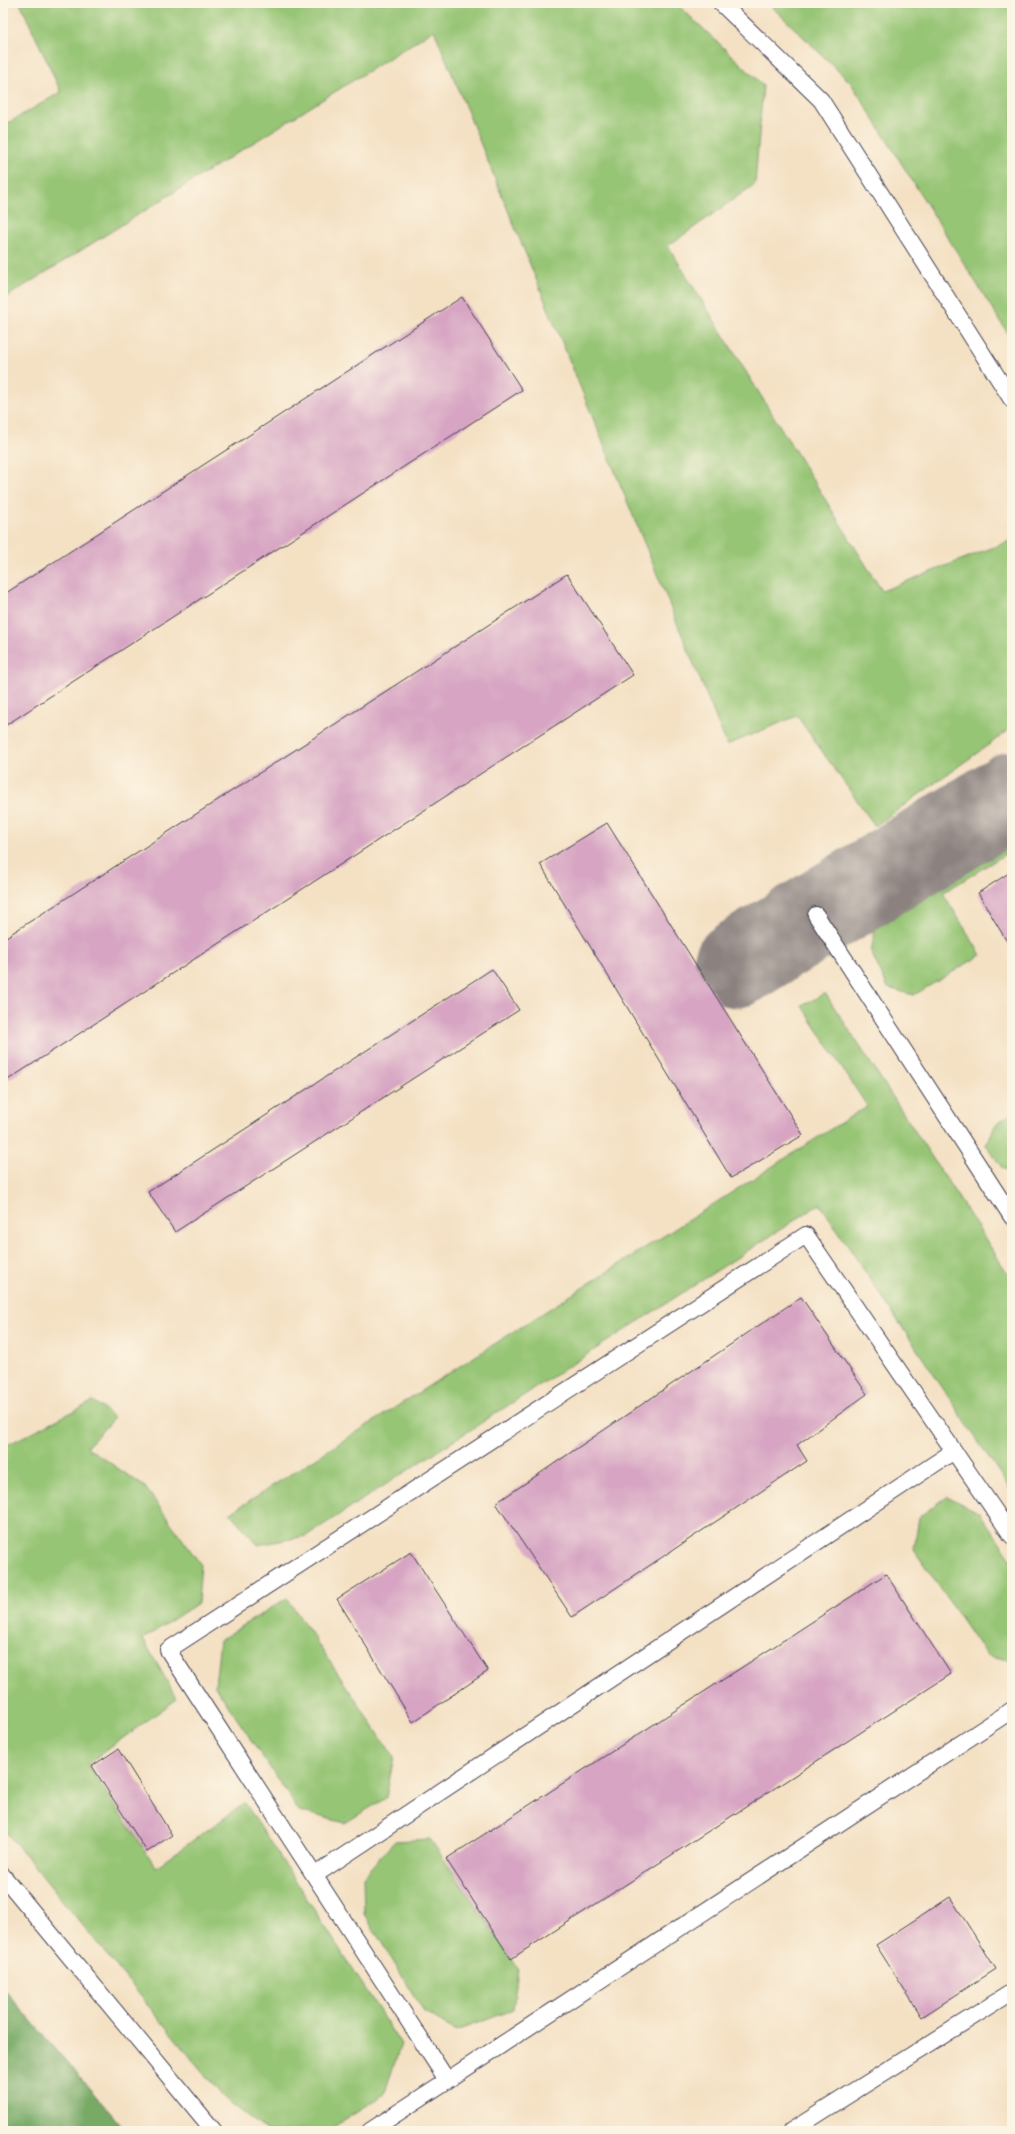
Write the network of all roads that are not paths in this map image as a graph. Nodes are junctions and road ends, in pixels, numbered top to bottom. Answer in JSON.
{"nodes":[{"id":1,"x":721,"y":3,"type":"edge"},
{"id":2,"x":1012,"y":400,"type":"edge"},
{"id":3,"x":816,"y":915,"type":"dead end"},
{"id":4,"x":1011,"y":1213,"type":"edge"},
{"id":5,"x":954,"y":1451,"type":"junction"},
{"id":6,"x":1012,"y":1536,"type":"edge"},
{"id":7,"x":1012,"y":1710,"type":"edge"},
{"id":8,"x":315,"y":1875,"type":"junction"},
{"id":9,"x":3,"y":1876,"type":"edge"},
{"id":10,"x":1012,"y":1992,"type":"edge"},
{"id":11,"x":448,"y":2080,"type":"junction"},
{"id":12,"x":214,"y":2131,"type":"edge"},
{"id":13,"x":370,"y":2131,"type":"edge"},
{"id":14,"x":791,"y":2131,"type":"edge"}],
"edges":[{"from":1,"to":2,"type":"lane"},
{"from":3,"to":4,"type":"lane"},
{"from":5,"to":6,"type":"lane"},
{"from":5,"to":8,"type":"lane"},
{"from":5,"to":8,"type":"lane"},
{"from":7,"to":11,"type":"lane"},
{"from":8,"to":11,"type":"lane"},
{"from":9,"to":12,"type":"lane"},
{"from":10,"to":14,"type":"lane"},
{"from":11,"to":13,"type":"lane"}]}
